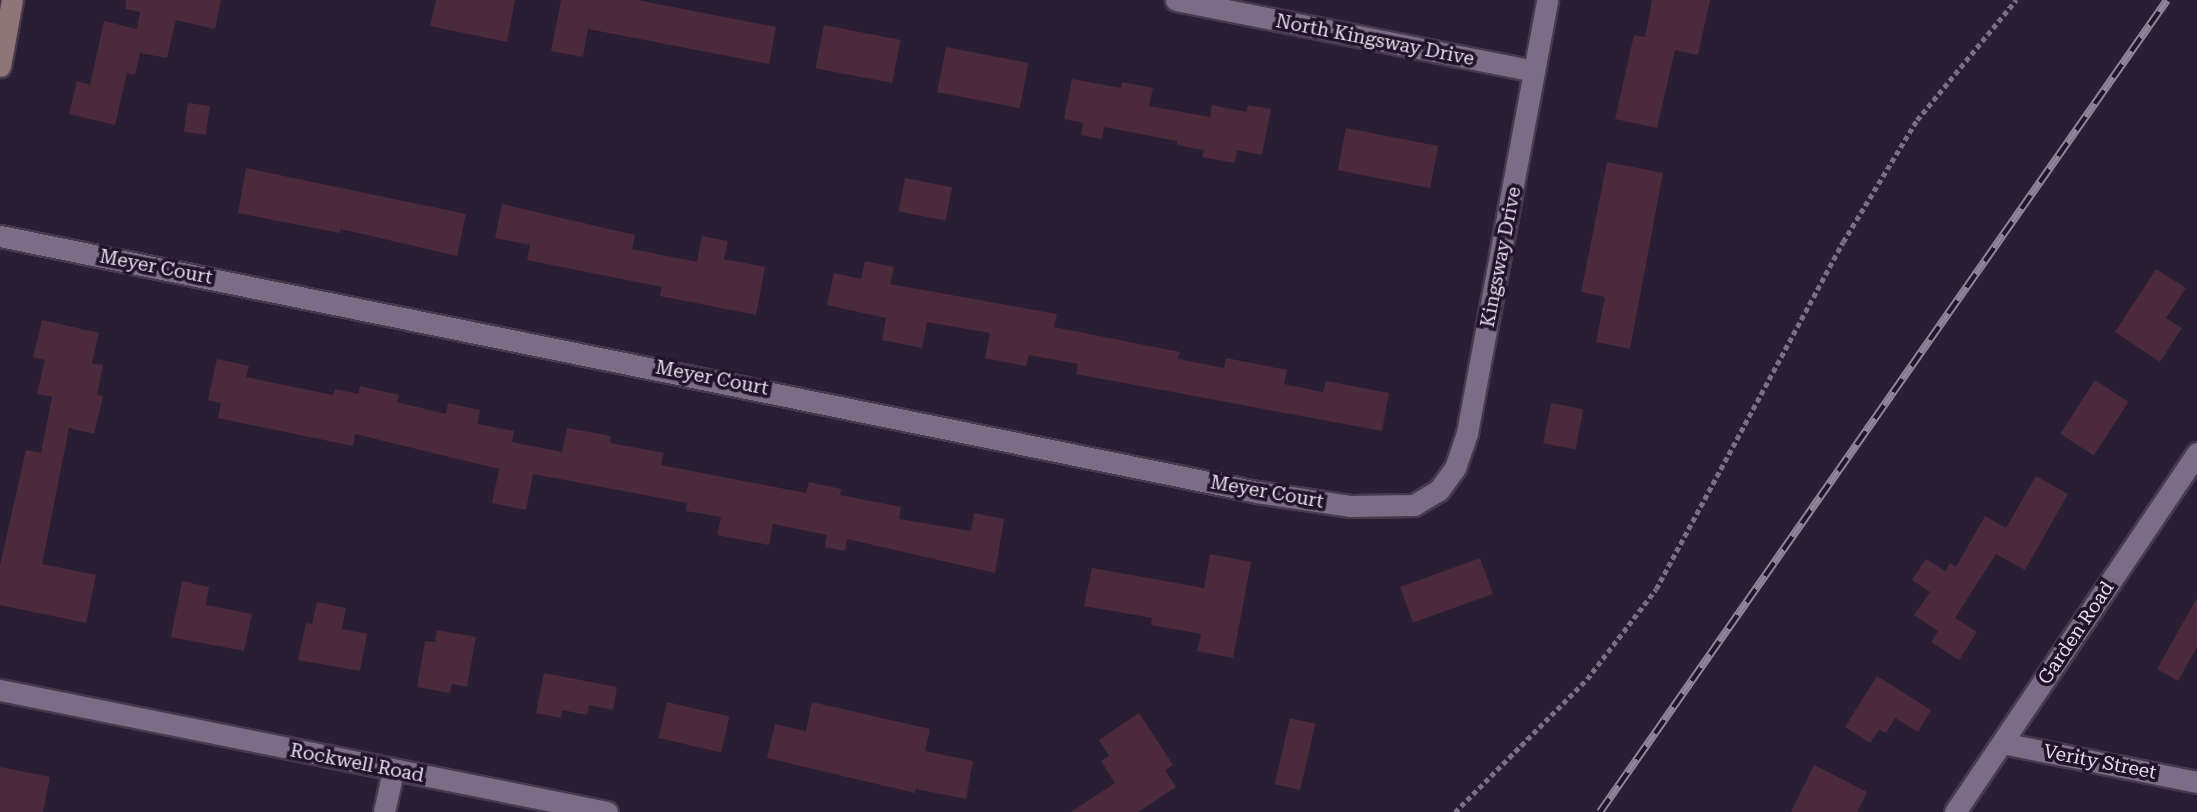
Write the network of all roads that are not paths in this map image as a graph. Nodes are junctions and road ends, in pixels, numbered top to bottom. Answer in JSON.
{"nodes":[{"id":1,"x":12,"y":0,"type":"edge"},
{"id":2,"x":1176,"y":0,"type":"edge"},
{"id":3,"x":1547,"y":0,"type":"edge"},
{"id":4,"x":0,"y":66,"type":"edge"},
{"id":5,"x":1532,"y":71,"type":"junction"},
{"id":6,"x":0,"y":236,"type":"edge"},
{"id":7,"x":2197,"y":453,"type":"edge"},
{"id":8,"x":1424,"y":501,"type":"joint"},
{"id":9,"x":0,"y":690,"type":"edge"},
{"id":10,"x":2002,"y":743,"type":"junction"},
{"id":11,"x":393,"y":771,"type":"junction"},
{"id":12,"x":2197,"y":782,"type":"edge"},
{"id":13,"x":384,"y":812,"type":"edge"},
{"id":14,"x":607,"y":812,"type":"edge"},
{"id":15,"x":1955,"y":812,"type":"edge"}],
"edges":[{"from":1,"to":4,"type":"street"},
{"from":2,"to":5,"type":"street","name":"North Kingsway Drive"},
{"from":3,"to":5,"type":"street","name":"Kingsway Drive"},
{"from":5,"to":8,"type":"street","name":"Kingsway Drive"},
{"from":6,"to":8,"type":"street","name":"Meyer Court"},
{"from":7,"to":10,"type":"street","name":"Garden Road"},
{"from":9,"to":11,"type":"street","name":"Rockwell Road"},
{"from":10,"to":12,"type":"street","name":"Verity Street"},
{"from":10,"to":15,"type":"street","name":"Garden Road"},
{"from":11,"to":13,"type":"street"},
{"from":11,"to":14,"type":"street","name":"Rockwell Road"}]}
